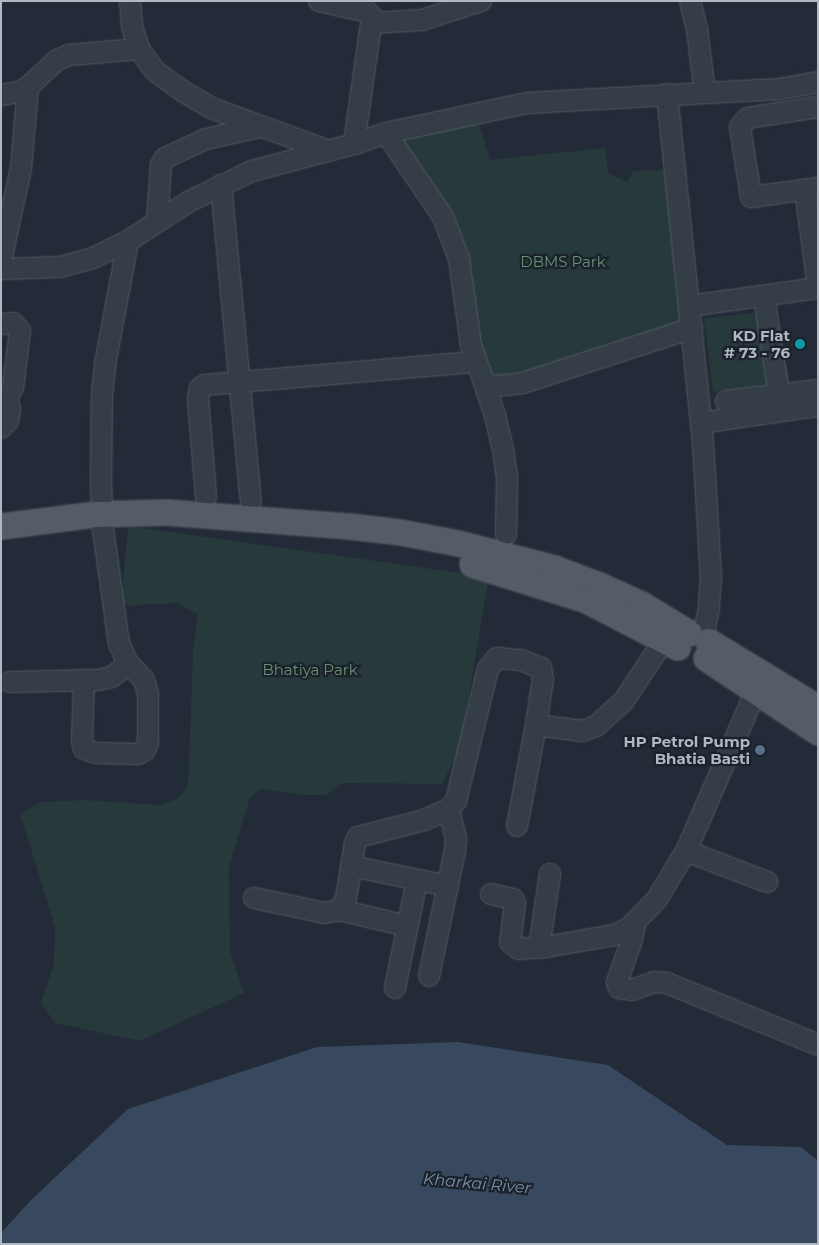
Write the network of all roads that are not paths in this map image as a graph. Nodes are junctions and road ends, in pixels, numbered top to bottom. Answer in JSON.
{"nodes":[{"id":1,"x":130,"y":1,"type":"edge"},
{"id":2,"x":318,"y":1,"type":"edge"},
{"id":3,"x":481,"y":1,"type":"edge"},
{"id":4,"x":690,"y":1,"type":"edge"},
{"id":5,"x":378,"y":11,"type":"edge"},
{"id":6,"x":140,"y":49,"type":"junction"},
{"id":7,"x":818,"y":82,"type":"edge"},
{"id":8,"x":28,"y":87,"type":"junction"},
{"id":9,"x":706,"y":92,"type":"junction"},
{"id":10,"x":667,"y":94,"type":"junction"},
{"id":11,"x":1,"y":95,"type":"edge"},
{"id":12,"x":818,"y":106,"type":"edge"},
{"id":13,"x":260,"y":127,"type":"junction"},
{"id":14,"x":386,"y":133,"type":"junction"},
{"id":15,"x":354,"y":144,"type":"junction"},
{"id":16,"x":329,"y":151,"type":"junction"},
{"id":17,"x":221,"y":185,"type":"junction"},
{"id":18,"x":811,"y":189,"type":"edge"},
{"id":19,"x":156,"y":222,"type":"junction"},
{"id":20,"x":128,"y":241,"type":"junction"},
{"id":21,"x":1,"y":261,"type":"edge"},
{"id":22,"x":1,"y":269,"type":"edge"},
{"id":23,"x":818,"y":287,"type":"edge"},
{"id":24,"x":764,"y":296,"type":"junction"},
{"id":25,"x":689,"y":306,"type":"junction"},
{"id":26,"x":1,"y":324,"type":"edge"},
{"id":27,"x":692,"y":328,"type":"junction"},
{"id":28,"x":475,"y":362,"type":"junction"},
{"id":29,"x":238,"y":382,"type":"junction"},
{"id":30,"x":484,"y":383,"type":"junction"},
{"id":31,"x":818,"y":390,"type":"edge"},
{"id":32,"x":778,"y":395,"type":"junction"},
{"id":33,"x":3,"y":398,"type":"edge"},
{"id":34,"x":726,"y":401,"type":"dead end"},
{"id":35,"x":818,"y":406,"type":"edge"},
{"id":36,"x":701,"y":422,"type":"junction"},
{"id":37,"x":1,"y":428,"type":"edge"},
{"id":38,"x":206,"y":496,"type":"dead end"},
{"id":39,"x":251,"y":501,"type":"dead end"},
{"id":40,"x":103,"y":522,"type":"junction"},
{"id":41,"x":1,"y":526,"type":"edge"},
{"id":42,"x":506,"y":534,"type":"dead end"},
{"id":43,"x":1,"y":542,"type":"edge"},
{"id":44,"x":691,"y":643,"type":"junction"},
{"id":45,"x":128,"y":663,"type":"junction"},
{"id":46,"x":84,"y":680,"type":"junction"},
{"id":47,"x":10,"y":682,"type":"dead end"},
{"id":48,"x":756,"y":691,"type":"junction"},
{"id":49,"x":818,"y":708,"type":"edge"},
{"id":50,"x":536,"y":725,"type":"junction"},
{"id":51,"x":818,"y":732,"type":"edge"},
{"id":52,"x":449,"y":809,"type":"junction"},
{"id":53,"x":516,"y":826,"type":"dead end"},
{"id":54,"x":686,"y":851,"type":"junction"},
{"id":55,"x":351,"y":866,"type":"junction"},
{"id":56,"x":550,"y":874,"type":"dead end"},
{"id":57,"x":417,"y":880,"type":"junction"},
{"id":58,"x":767,"y":882,"type":"dead end"},
{"id":59,"x":448,"y":886,"type":"junction"},
{"id":60,"x":491,"y":894,"type":"dead end"},
{"id":61,"x":254,"y":898,"type":"dead end"},
{"id":62,"x":339,"y":910,"type":"junction"},
{"id":63,"x":635,"y":924,"type":"junction"},
{"id":64,"x":408,"y":926,"type":"junction"},
{"id":65,"x":539,"y":948,"type":"junction"},
{"id":66,"x":429,"y":976,"type":"dead end"},
{"id":67,"x":395,"y":988,"type":"dead end"},
{"id":68,"x":818,"y":1045,"type":"edge"}],
"edges":[{"from":1,"to":6,"type":"street"},
{"from":2,"to":5,"type":"street"},
{"from":3,"to":5,"type":"street"},
{"from":4,"to":9,"type":"street"},
{"from":5,"to":15,"type":"street"},
{"from":6,"to":8,"type":"street"},
{"from":6,"to":13,"type":"street"},
{"from":7,"to":9,"type":"street"},
{"from":8,"to":11,"type":"street"},
{"from":8,"to":21,"type":"street"},
{"from":9,"to":10,"type":"street"},
{"from":10,"to":14,"type":"street"},
{"from":10,"to":25,"type":"street"},
{"from":12,"to":18,"type":"street"},
{"from":13,"to":16,"type":"street"},
{"from":13,"to":19,"type":"street"},
{"from":14,"to":15,"type":"street"},
{"from":14,"to":28,"type":"street"},
{"from":15,"to":16,"type":"street"},
{"from":16,"to":17,"type":"street"},
{"from":17,"to":19,"type":"street"},
{"from":17,"to":29,"type":"street"},
{"from":18,"to":23,"type":"street"},
{"from":19,"to":20,"type":"street"},
{"from":20,"to":22,"type":"street"},
{"from":20,"to":40,"type":"street"},
{"from":23,"to":24,"type":"street"},
{"from":24,"to":25,"type":"street"},
{"from":24,"to":32,"type":"street"},
{"from":25,"to":27,"type":"street"},
{"from":26,"to":33,"type":"street"},
{"from":27,"to":30,"type":"street"},
{"from":27,"to":36,"type":"street"},
{"from":28,"to":29,"type":"street"},
{"from":28,"to":30,"type":"street"},
{"from":29,"to":38,"type":"street"},
{"from":29,"to":39,"type":"street"},
{"from":30,"to":42,"type":"street"},
{"from":31,"to":32,"type":"street"},
{"from":32,"to":34,"type":"street"},
{"from":33,"to":37,"type":"street"},
{"from":35,"to":36,"type":"street"},
{"from":36,"to":44,"type":"street"},
{"from":40,"to":41,"type":"main road"},
{"from":40,"to":43,"type":"main road"},
{"from":40,"to":44,"type":"main road"},
{"from":40,"to":45,"type":"street"},
{"from":44,"to":48,"type":"main road"},
{"from":44,"to":49,"type":"main road"},
{"from":44,"to":50,"type":"street"},
{"from":45,"to":46,"type":"street"},
{"from":45,"to":46,"type":"street"},
{"from":46,"to":47,"type":"street"},
{"from":48,"to":51,"type":"main road"},
{"from":48,"to":54,"type":"street"},
{"from":50,"to":52,"type":"street"},
{"from":50,"to":53,"type":"street"},
{"from":52,"to":55,"type":"street"},
{"from":52,"to":59,"type":"street"},
{"from":54,"to":58,"type":"street"},
{"from":54,"to":63,"type":"street"},
{"from":55,"to":57,"type":"street"},
{"from":55,"to":62,"type":"street"},
{"from":56,"to":65,"type":"street"},
{"from":57,"to":59,"type":"street"},
{"from":57,"to":64,"type":"street"},
{"from":59,"to":66,"type":"street"},
{"from":60,"to":65,"type":"street"},
{"from":61,"to":62,"type":"street"},
{"from":62,"to":64,"type":"street"},
{"from":63,"to":65,"type":"street"},
{"from":63,"to":68,"type":"street"},
{"from":64,"to":67,"type":"street"}]}
